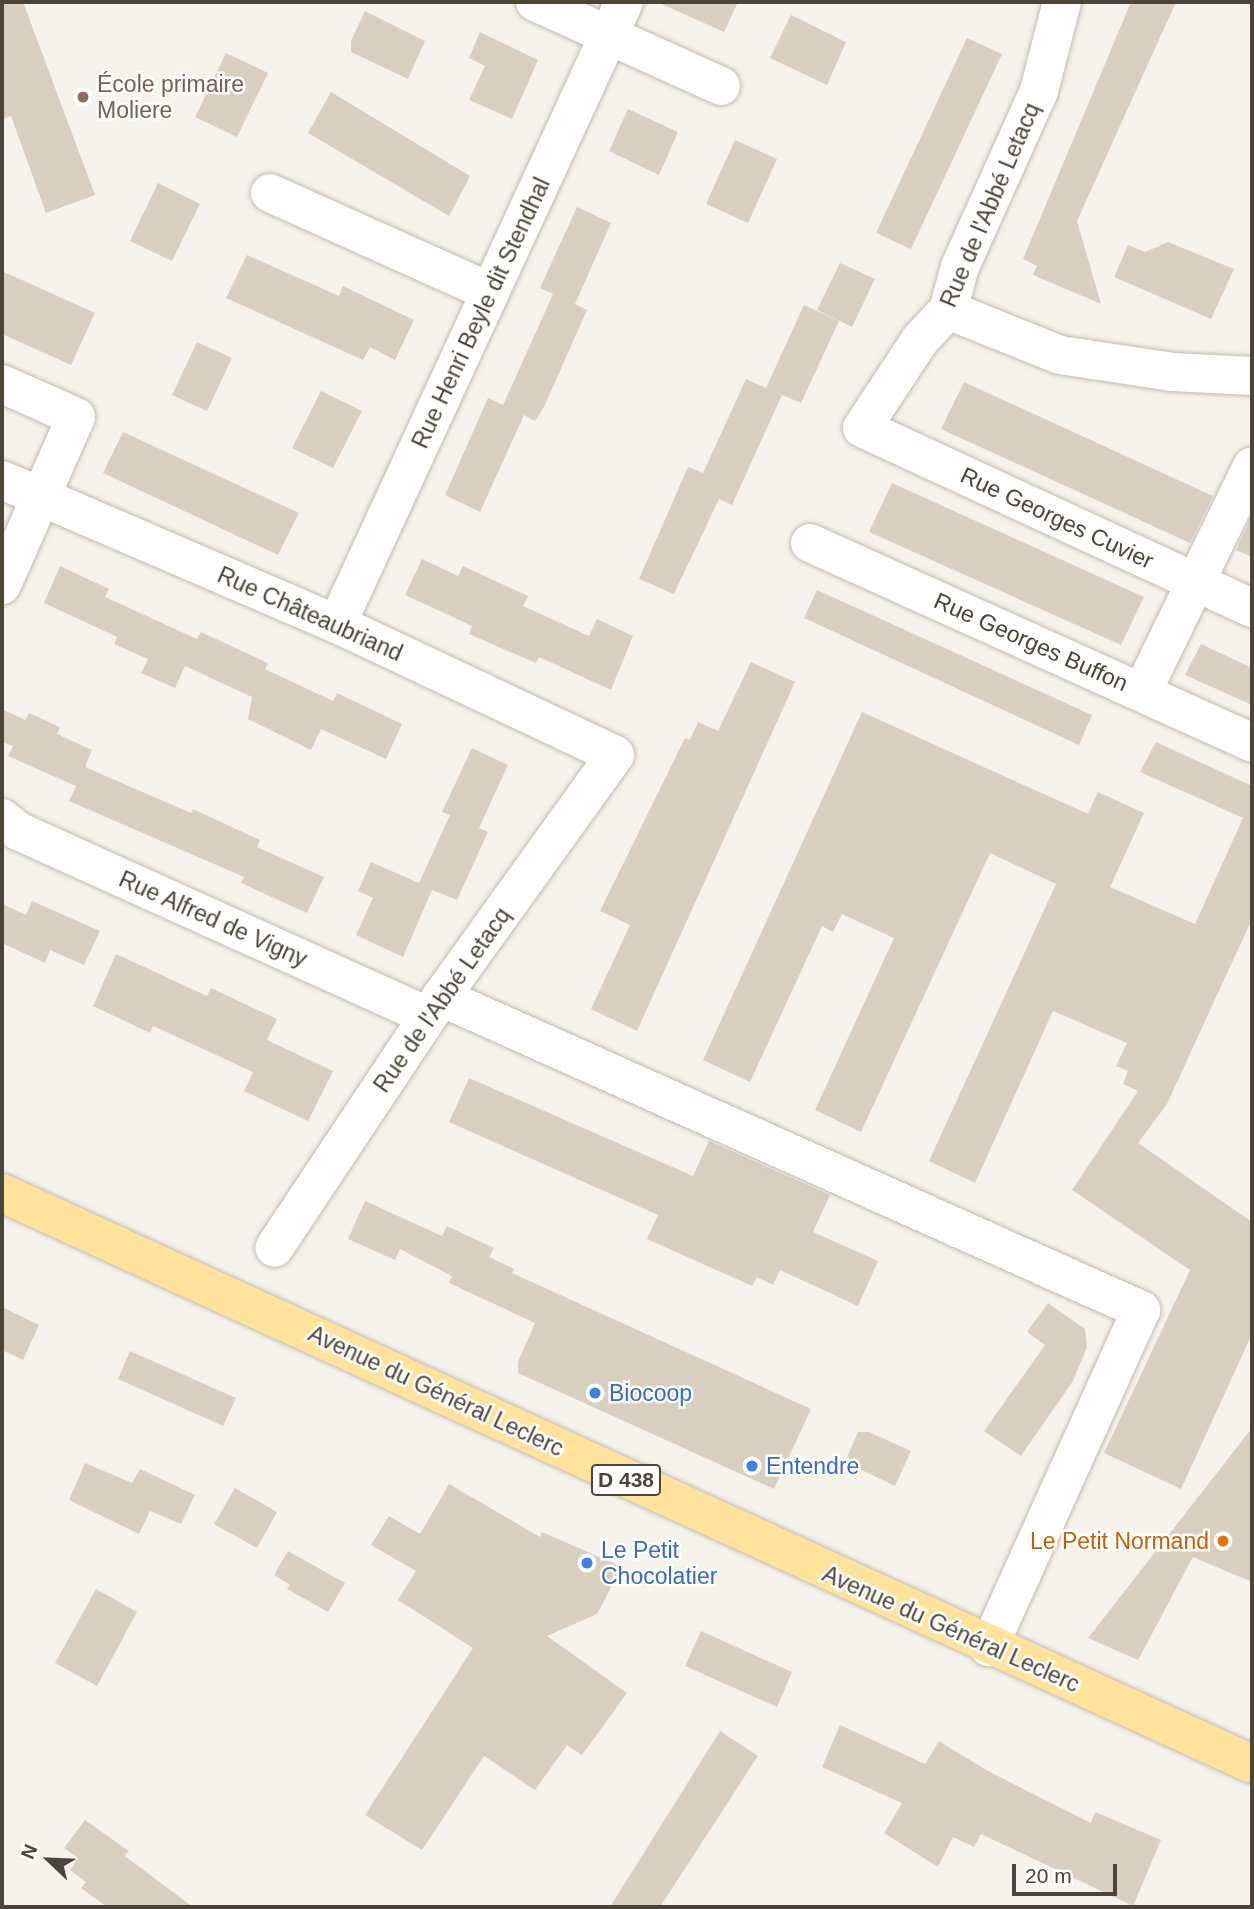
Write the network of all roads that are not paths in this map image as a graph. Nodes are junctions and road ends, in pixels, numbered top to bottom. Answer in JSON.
{"nodes":[{"id":1,"x":535,"y":2,"type":"edge"},
{"id":2,"x":1062,"y":2,"type":"edge"},
{"id":3,"x":616,"y":18,"type":"edge"},
{"id":4,"x":721,"y":86,"type":"dead end"},
{"id":5,"x":270,"y":193,"type":"dead end"},
{"id":6,"x":490,"y":292,"type":"junction"},
{"id":7,"x":948,"y":310,"type":"junction"},
{"id":8,"x":1252,"y":376,"type":"edge"},
{"id":9,"x":2,"y":384,"type":"edge"},
{"id":10,"x":862,"y":428,"type":"joint"},
{"id":11,"x":1252,"y":466,"type":"edge"},
{"id":12,"x":2,"y":480,"type":"edge"},
{"id":13,"x":42,"y":499,"type":"junction"},
{"id":14,"x":810,"y":543,"type":"dead end"},
{"id":15,"x":1195,"y":582,"type":"junction"},
{"id":16,"x":2,"y":585,"type":"edge"},
{"id":17,"x":1252,"y":608,"type":"edge"},
{"id":18,"x":337,"y":624,"type":"junction"},
{"id":19,"x":1142,"y":692,"type":"junction"},
{"id":20,"x":1252,"y":743,"type":"edge"},
{"id":21,"x":615,"y":755,"type":"joint"},
{"id":22,"x":2,"y":818,"type":"edge"},
{"id":23,"x":434,"y":1007,"type":"junction"},
{"id":24,"x":2,"y":1193,"type":"edge"},
{"id":25,"x":274,"y":1248,"type":"dead end"},
{"id":26,"x":989,"y":1647,"type":"junction"},
{"id":27,"x":1252,"y":1764,"type":"edge"}],
"edges":[{"from":1,"to":3,"type":"street"},
{"from":2,"to":7,"type":"street","name":"Rue de l'Abbé Letacq"},
{"from":3,"to":4,"type":"street"},
{"from":3,"to":6,"type":"street","name":"Rue Henri Beyle dit Stendhal"},
{"from":5,"to":6,"type":"street"},
{"from":6,"to":18,"type":"street","name":"Rue Henri Beyle dit Stendhal"},
{"from":7,"to":8,"type":"street"},
{"from":7,"to":10,"type":"street","name":"Rue de l'Abbé Letacq"},
{"from":9,"to":13,"type":"street"},
{"from":10,"to":15,"type":"street","name":"Rue Georges Cuvier"},
{"from":11,"to":15,"type":"street"},
{"from":12,"to":13,"type":"street","name":"Rue Châteaubriand"},
{"from":13,"to":16,"type":"street"},
{"from":13,"to":18,"type":"street","name":"Rue Châteaubriand"},
{"from":14,"to":19,"type":"street","name":"Rue Georges Buffon"},
{"from":15,"to":17,"type":"street","name":"Rue Georges Cuvier"},
{"from":15,"to":19,"type":"street"},
{"from":18,"to":21,"type":"street","name":"Rue Châteaubriand"},
{"from":19,"to":20,"type":"street","name":"Rue Georges Buffon"},
{"from":21,"to":23,"type":"street","name":"Rue de l'Abbé Letacq"},
{"from":22,"to":23,"type":"street","name":"Rue Alfred de Vigny"},
{"from":23,"to":25,"type":"street","name":"Rue de l'Abbé Letacq"},
{"from":23,"to":26,"type":"street","name":"Rue Alfred de Vigny"},
{"from":24,"to":26,"type":"main road","name":"Avenue du Général Leclerc","number":"D 438"},
{"from":26,"to":27,"type":"main road","name":"Avenue du Général Leclerc","number":"D 438"}]}
